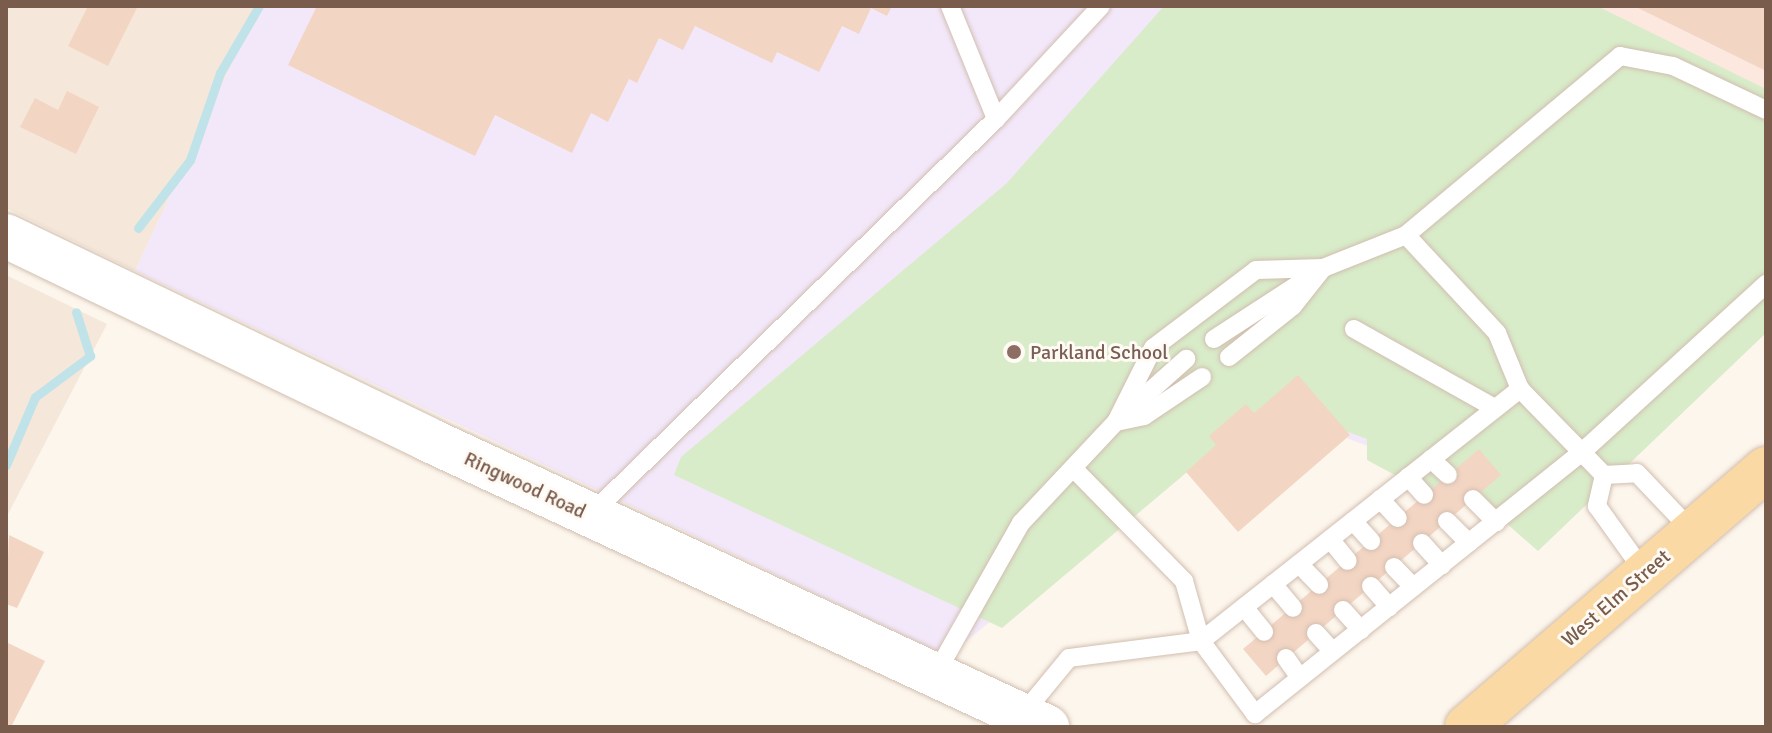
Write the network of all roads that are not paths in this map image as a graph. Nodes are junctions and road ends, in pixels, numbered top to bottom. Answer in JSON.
{"nodes":[{"id":1,"x":950,"y":6,"type":"edge"},
{"id":2,"x":1101,"y":6,"type":"edge"},
{"id":3,"x":1766,"y":110,"type":"edge"},
{"id":4,"x":996,"y":119,"type":"junction"},
{"id":5,"x":1406,"y":235,"type":"junction"},
{"id":6,"x":6,"y":236,"type":"edge"},
{"id":7,"x":1323,"y":268,"type":"junction"},
{"id":8,"x":1766,"y":284,"type":"edge"},
{"id":9,"x":1354,"y":329,"type":"dead end"},
{"id":10,"x":1214,"y":339,"type":"dead end"},
{"id":11,"x":1229,"y":357,"type":"dead end"},
{"id":12,"x":1186,"y":359,"type":"dead end"},
{"id":13,"x":1202,"y":377,"type":"dead end"},
{"id":14,"x":1520,"y":389,"type":"junction"},
{"id":15,"x":1495,"y":408,"type":"junction"},
{"id":16,"x":1116,"y":422,"type":"junction"},
{"id":17,"x":1581,"y":453,"type":"junction"},
{"id":18,"x":1431,"y":459,"type":"junction"},
{"id":19,"x":1074,"y":469,"type":"junction"},
{"id":20,"x":1766,"y":469,"type":"edge"},
{"id":21,"x":1448,"y":475,"type":"dead end"},
{"id":22,"x":1604,"y":475,"type":"junction"},
{"id":23,"x":1408,"y":477,"type":"junction"},
{"id":24,"x":1424,"y":495,"type":"dead end"},
{"id":25,"x":1380,"y":499,"type":"junction"},
{"id":26,"x":1473,"y":499,"type":"dead end"},
{"id":27,"x":590,"y":515,"type":"junction"},
{"id":28,"x":1398,"y":518,"type":"dead end"},
{"id":29,"x":1353,"y":521,"type":"junction"},
{"id":30,"x":1447,"y":521,"type":"dead end"},
{"id":31,"x":1496,"y":522,"type":"junction"},
{"id":32,"x":1693,"y":532,"type":"junction"},
{"id":33,"x":1330,"y":539,"type":"junction"},
{"id":34,"x":1371,"y":541,"type":"dead end"},
{"id":35,"x":1422,"y":543,"type":"dead end"},
{"id":36,"x":1469,"y":543,"type":"junction"},
{"id":37,"x":1348,"y":561,"type":"dead end"},
{"id":38,"x":1299,"y":564,"type":"junction"},
{"id":39,"x":1442,"y":565,"type":"junction"},
{"id":40,"x":1394,"y":567,"type":"dead end"},
{"id":41,"x":1645,"y":573,"type":"junction"},
{"id":42,"x":1273,"y":584,"type":"junction"},
{"id":43,"x":1319,"y":585,"type":"dead end"},
{"id":44,"x":1371,"y":586,"type":"dead end"},
{"id":45,"x":1413,"y":587,"type":"junction"},
{"id":46,"x":1244,"y":607,"type":"junction"},
{"id":47,"x":1389,"y":607,"type":"junction"},
{"id":48,"x":1293,"y":608,"type":"dead end"},
{"id":49,"x":1343,"y":610,"type":"dead end"},
{"id":50,"x":1361,"y":630,"type":"junction"},
{"id":51,"x":1264,"y":632,"type":"dead end"},
{"id":52,"x":1316,"y":633,"type":"dead end"},
{"id":53,"x":1201,"y":641,"type":"junction"},
{"id":54,"x":1333,"y":652,"type":"junction"},
{"id":55,"x":1286,"y":658,"type":"dead end"},
{"id":56,"x":935,"y":675,"type":"junction"},
{"id":57,"x":1300,"y":678,"type":"junction"},
{"id":58,"x":1034,"y":721,"type":"edge"},
{"id":59,"x":1467,"y":727,"type":"edge"}],
"edges":[{"from":1,"to":4,"type":"lane"},
{"from":2,"to":4,"type":"lane"},
{"from":3,"to":5,"type":"lane"},
{"from":4,"to":27,"type":"lane"},
{"from":5,"to":7,"type":"lane"},
{"from":5,"to":14,"type":"lane"},
{"from":6,"to":27,"type":"street","name":"Ringwood Road"},
{"from":7,"to":10,"type":"lane"},
{"from":7,"to":11,"type":"lane"},
{"from":7,"to":16,"type":"lane"},
{"from":8,"to":17,"type":"lane"},
{"from":9,"to":15,"type":"lane"},
{"from":12,"to":16,"type":"lane"},
{"from":13,"to":16,"type":"lane"},
{"from":14,"to":15,"type":"lane"},
{"from":14,"to":17,"type":"lane"},
{"from":15,"to":18,"type":"lane"},
{"from":16,"to":19,"type":"lane"},
{"from":17,"to":22,"type":"lane"},
{"from":17,"to":31,"type":"lane"},
{"from":18,"to":21,"type":"lane"},
{"from":18,"to":23,"type":"lane"},
{"from":19,"to":53,"type":"lane"},
{"from":19,"to":56,"type":"lane"},
{"from":20,"to":32,"type":"main road","name":"West Elm Street"},
{"from":22,"to":32,"type":"lane"},
{"from":22,"to":41,"type":"lane"},
{"from":23,"to":24,"type":"lane"},
{"from":23,"to":25,"type":"lane"},
{"from":25,"to":28,"type":"lane"},
{"from":25,"to":29,"type":"lane"},
{"from":26,"to":31,"type":"lane"},
{"from":27,"to":56,"type":"street","name":"Ringwood Road"},
{"from":29,"to":33,"type":"lane"},
{"from":29,"to":34,"type":"lane"},
{"from":30,"to":36,"type":"lane"},
{"from":31,"to":36,"type":"lane"},
{"from":32,"to":41,"type":"main road","name":"West Elm Street"},
{"from":33,"to":37,"type":"lane"},
{"from":33,"to":38,"type":"lane"},
{"from":35,"to":39,"type":"lane"},
{"from":36,"to":39,"type":"lane"},
{"from":38,"to":42,"type":"lane"},
{"from":38,"to":43,"type":"lane"},
{"from":39,"to":45,"type":"lane"},
{"from":40,"to":45,"type":"lane"},
{"from":41,"to":59,"type":"main road","name":"West Elm Street"},
{"from":42,"to":46,"type":"lane"},
{"from":42,"to":48,"type":"lane"},
{"from":44,"to":47,"type":"lane"},
{"from":45,"to":47,"type":"lane"},
{"from":46,"to":51,"type":"lane"},
{"from":46,"to":53,"type":"lane"},
{"from":47,"to":50,"type":"lane"},
{"from":49,"to":50,"type":"lane"},
{"from":50,"to":54,"type":"lane"},
{"from":52,"to":54,"type":"lane"},
{"from":53,"to":57,"type":"lane"},
{"from":53,"to":58,"type":"lane"},
{"from":54,"to":57,"type":"lane"},
{"from":55,"to":57,"type":"lane"},
{"from":56,"to":58,"type":"street","name":"Ringwood Road"}]}
